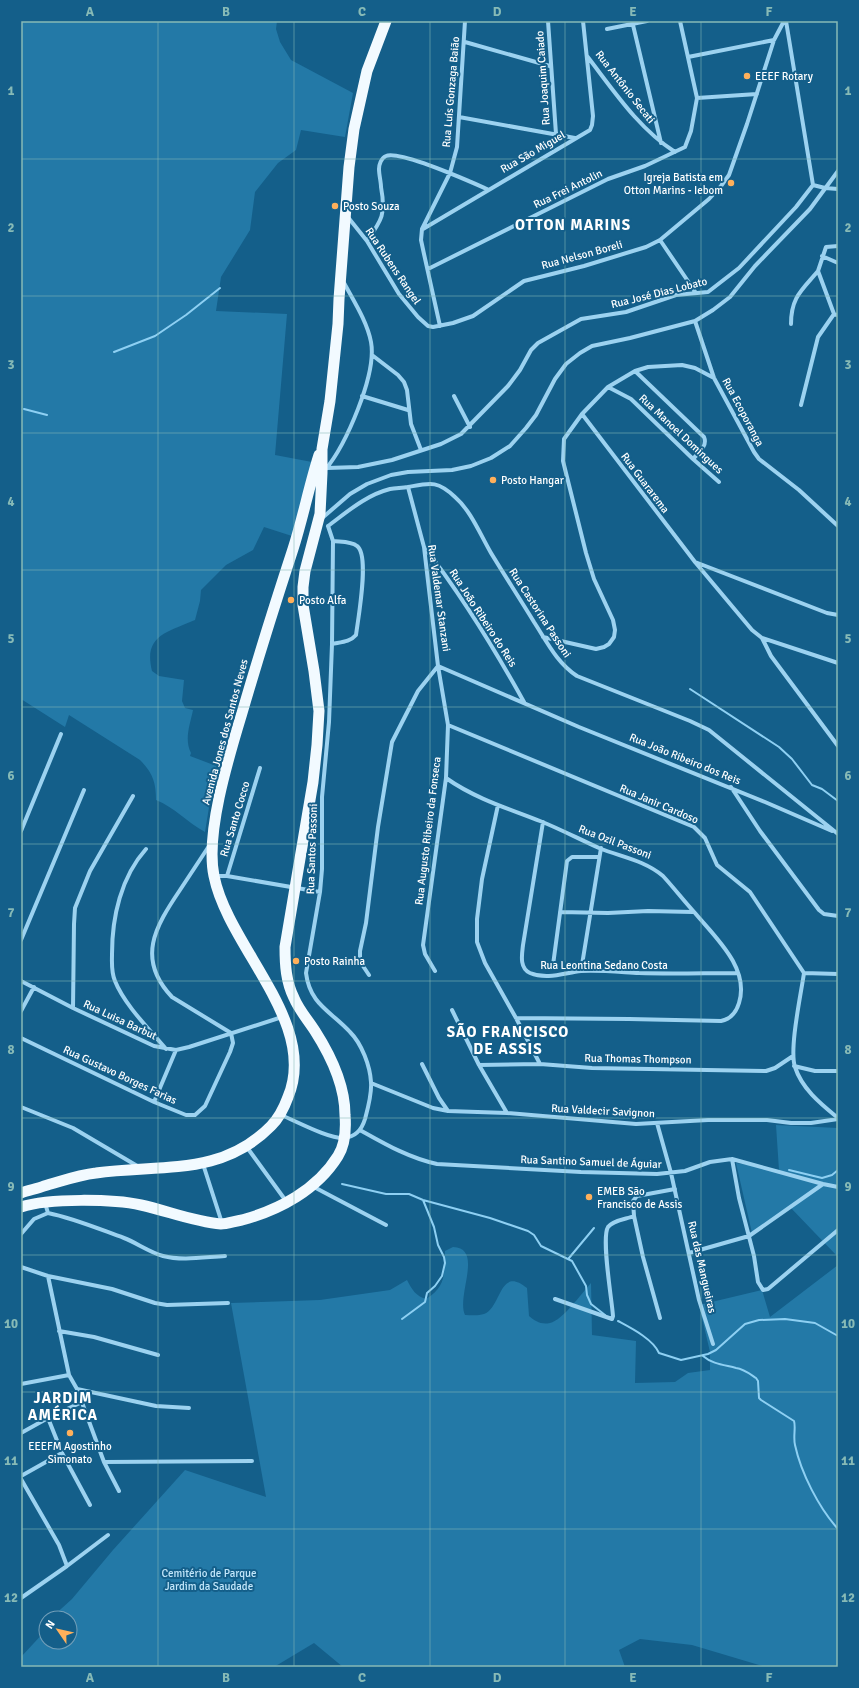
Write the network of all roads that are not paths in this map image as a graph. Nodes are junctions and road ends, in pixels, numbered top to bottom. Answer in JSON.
{"nodes":[{"id":1,"x":386,"y":21,"type":"edge"},
{"id":2,"x":465,"y":21,"type":"edge"},
{"id":3,"x":548,"y":21,"type":"edge"},
{"id":4,"x":583,"y":21,"type":"edge"},
{"id":5,"x":647,"y":21,"type":"edge"},
{"id":6,"x":680,"y":21,"type":"edge"},
{"id":7,"x":785,"y":21,"type":"edge"},
{"id":8,"x":633,"y":25,"type":"junction"},
{"id":9,"x":607,"y":29,"type":"dead end"},
{"id":10,"x":774,"y":40,"type":"junction"},
{"id":11,"x":465,"y":42,"type":"junction"},
{"id":12,"x":587,"y":55,"type":"junction"},
{"id":13,"x":688,"y":57,"type":"junction"},
{"id":14,"x":550,"y":66,"type":"junction"},
{"id":15,"x":757,"y":94,"type":"junction"},
{"id":16,"x":697,"y":98,"type":"junction"},
{"id":17,"x":459,"y":117,"type":"junction"},
{"id":18,"x":556,"y":134,"type":"junction"},
{"id":19,"x":575,"y":138,"type":"junction"},
{"id":20,"x":662,"y":143,"type":"junction"},
{"id":21,"x":675,"y":152,"type":"junction"},
{"id":22,"x":838,"y":171,"type":"edge"},
{"id":23,"x":450,"y":173,"type":"junction"},
{"id":24,"x":813,"y":185,"type":"junction"},
{"id":25,"x":825,"y":188,"type":"junction"},
{"id":26,"x":487,"y":189,"type":"junction"},
{"id":27,"x":838,"y":189,"type":"edge"},
{"id":28,"x":346,"y":214,"type":"junction"},
{"id":29,"x":422,"y":229,"type":"junction"},
{"id":30,"x":660,"y":240,"type":"junction"},
{"id":31,"x":367,"y":241,"type":"junction"},
{"id":32,"x":838,"y":246,"type":"edge"},
{"id":33,"x":822,"y":256,"type":"junction"},
{"id":34,"x":838,"y":263,"type":"edge"},
{"id":35,"x":428,"y":269,"type":"junction"},
{"id":36,"x":818,"y":271,"type":"junction"},
{"id":37,"x":340,"y":276,"type":"junction"},
{"id":38,"x":696,"y":293,"type":"junction"},
{"id":39,"x":836,"y":314,"type":"edge"},
{"id":40,"x":695,"y":321,"type":"junction"},
{"id":41,"x":790,"y":324,"type":"dead end"},
{"id":42,"x":428,"y":326,"type":"joint"},
{"id":43,"x":440,"y":326,"type":"junction"},
{"id":44,"x":372,"y":355,"type":"junction"},
{"id":45,"x":635,"y":371,"type":"junction"},
{"id":46,"x":714,"y":378,"type":"junction"},
{"id":47,"x":608,"y":387,"type":"junction"},
{"id":48,"x":362,"y":396,"type":"junction"},
{"id":49,"x":454,"y":396,"type":"dead end"},
{"id":50,"x":801,"y":405,"type":"dead end"},
{"id":51,"x":408,"y":410,"type":"junction"},
{"id":52,"x":582,"y":414,"type":"junction"},
{"id":53,"x":470,"y":426,"type":"junction"},
{"id":54,"x":322,"y":449,"type":"junction"},
{"id":55,"x":421,"y":450,"type":"junction"},
{"id":56,"x":693,"y":459,"type":"junction"},
{"id":57,"x":324,"y":471,"type":"junction"},
{"id":58,"x":719,"y":482,"type":"dead end"},
{"id":59,"x":408,"y":487,"type":"junction"},
{"id":60,"x":308,"y":496,"type":"junction"},
{"id":61,"x":321,"y":502,"type":"junction"},
{"id":62,"x":321,"y":525,"type":"junction"},
{"id":63,"x":838,"y":526,"type":"edge"},
{"id":64,"x":333,"y":541,"type":"junction"},
{"id":65,"x":424,"y":547,"type":"junction"},
{"id":66,"x":695,"y":562,"type":"junction"},
{"id":67,"x":838,"y":615,"type":"edge"},
{"id":68,"x":543,"y":637,"type":"junction"},
{"id":69,"x":762,"y":638,"type":"junction"},
{"id":70,"x":332,"y":644,"type":"junction"},
{"id":71,"x":838,"y":663,"type":"edge"},
{"id":72,"x":438,"y":666,"type":"junction"},
{"id":73,"x":524,"y":702,"type":"junction"},
{"id":74,"x":448,"y":725,"type":"junction"},
{"id":75,"x":61,"y":734,"type":"dead end"},
{"id":76,"x":838,"y":746,"type":"edge"},
{"id":77,"x":260,"y":768,"type":"dead end"},
{"id":78,"x":446,"y":778,"type":"junction"},
{"id":79,"x":731,"y":787,"type":"junction"},
{"id":80,"x":84,"y":790,"type":"dead end"},
{"id":81,"x":133,"y":796,"type":"dead end"},
{"id":82,"x":498,"y":805,"type":"junction"},
{"id":83,"x":543,"y":822,"type":"junction"},
{"id":84,"x":21,"y":831,"type":"edge"},
{"id":85,"x":838,"y":834,"type":"edge"},
{"id":86,"x":213,"y":840,"type":"junction"},
{"id":87,"x":601,"y":848,"type":"junction"},
{"id":88,"x":146,"y":849,"type":"dead end"},
{"id":89,"x":599,"y":857,"type":"junction"},
{"id":90,"x":214,"y":876,"type":"junction"},
{"id":91,"x":227,"y":876,"type":"junction"},
{"id":92,"x":294,"y":889,"type":"junction"},
{"id":93,"x":320,"y":892,"type":"junction"},
{"id":94,"x":560,"y":912,"type":"junction"},
{"id":95,"x":694,"y":912,"type":"junction"},
{"id":96,"x":590,"y":913,"type":"junction"},
{"id":97,"x":838,"y":916,"type":"edge"},
{"id":98,"x":21,"y":940,"type":"edge"},
{"id":99,"x":553,"y":965,"type":"dead end"},
{"id":100,"x":435,"y":971,"type":"dead end"},
{"id":101,"x":581,"y":971,"type":"junction"},
{"id":102,"x":737,"y":972,"type":"junction"},
{"id":103,"x":804,"y":973,"type":"junction"},
{"id":104,"x":838,"y":974,"type":"edge"},
{"id":105,"x":369,"y":975,"type":"dead end"},
{"id":106,"x":21,"y":981,"type":"edge"},
{"id":107,"x":34,"y":987,"type":"junction"},
{"id":108,"x":73,"y":1008,"type":"junction"},
{"id":109,"x":452,"y":1010,"type":"dead end"},
{"id":110,"x":21,"y":1011,"type":"edge"},
{"id":111,"x":284,"y":1016,"type":"junction"},
{"id":112,"x":516,"y":1018,"type":"junction"},
{"id":113,"x":231,"y":1033,"type":"junction"},
{"id":114,"x":21,"y":1038,"type":"edge"},
{"id":115,"x":166,"y":1050,"type":"junction"},
{"id":116,"x":176,"y":1050,"type":"junction"},
{"id":117,"x":793,"y":1056,"type":"junction"},
{"id":118,"x":422,"y":1064,"type":"dead end"},
{"id":119,"x":540,"y":1064,"type":"junction"},
{"id":120,"x":479,"y":1065,"type":"junction"},
{"id":121,"x":794,"y":1066,"type":"junction"},
{"id":122,"x":838,"y":1071,"type":"edge"},
{"id":123,"x":371,"y":1083,"type":"junction"},
{"id":124,"x":154,"y":1102,"type":"junction"},
{"id":125,"x":21,"y":1107,"type":"edge"},
{"id":126,"x":448,"y":1110,"type":"junction"},
{"id":127,"x":507,"y":1113,"type":"junction"},
{"id":128,"x":281,"y":1115,"type":"junction"},
{"id":129,"x":838,"y":1119,"type":"edge"},
{"id":130,"x":657,"y":1123,"type":"junction"},
{"id":131,"x":360,"y":1130,"type":"junction"},
{"id":132,"x":344,"y":1138,"type":"junction"},
{"id":133,"x":246,"y":1146,"type":"junction"},
{"id":134,"x":732,"y":1159,"type":"junction"},
{"id":135,"x":203,"y":1164,"type":"junction"},
{"id":136,"x":143,"y":1169,"type":"junction"},
{"id":137,"x":671,"y":1173,"type":"junction"},
{"id":138,"x":823,"y":1184,"type":"junction"},
{"id":139,"x":312,"y":1186,"type":"junction"},
{"id":140,"x":43,"y":1187,"type":"junction"},
{"id":141,"x":838,"y":1187,"type":"edge"},
{"id":142,"x":675,"y":1189,"type":"junction"},
{"id":143,"x":21,"y":1193,"type":"edge"},
{"id":144,"x":21,"y":1201,"type":"edge"},
{"id":145,"x":286,"y":1202,"type":"junction"},
{"id":146,"x":21,"y":1207,"type":"edge"},
{"id":147,"x":46,"y":1208,"type":"junction"},
{"id":148,"x":634,"y":1216,"type":"junction"},
{"id":149,"x":222,"y":1224,"type":"junction"},
{"id":150,"x":386,"y":1225,"type":"dead end"},
{"id":151,"x":838,"y":1230,"type":"edge"},
{"id":152,"x":21,"y":1234,"type":"edge"},
{"id":153,"x":749,"y":1236,"type":"junction"},
{"id":154,"x":689,"y":1253,"type":"junction"},
{"id":155,"x":225,"y":1256,"type":"dead end"},
{"id":156,"x":21,"y":1266,"type":"edge"},
{"id":157,"x":48,"y":1276,"type":"junction"},
{"id":158,"x":555,"y":1299,"type":"dead end"},
{"id":159,"x":228,"y":1304,"type":"dead end"},
{"id":160,"x":660,"y":1318,"type":"dead end"},
{"id":161,"x":59,"y":1331,"type":"junction"},
{"id":162,"x":712,"y":1344,"type":"dead end"},
{"id":163,"x":158,"y":1355,"type":"dead end"},
{"id":164,"x":70,"y":1375,"type":"junction"},
{"id":165,"x":21,"y":1384,"type":"edge"},
{"id":166,"x":76,"y":1389,"type":"junction"},
{"id":167,"x":82,"y":1402,"type":"junction"},
{"id":168,"x":189,"y":1408,"type":"dead end"},
{"id":169,"x":48,"y":1418,"type":"junction"},
{"id":170,"x":21,"y":1433,"type":"edge"},
{"id":171,"x":62,"y":1453,"type":"junction"},
{"id":172,"x":252,"y":1461,"type":"dead end"},
{"id":173,"x":104,"y":1462,"type":"junction"},
{"id":174,"x":21,"y":1477,"type":"edge"},
{"id":175,"x":119,"y":1491,"type":"dead end"},
{"id":176,"x":90,"y":1505,"type":"dead end"},
{"id":177,"x":108,"y":1535,"type":"dead end"},
{"id":178,"x":67,"y":1566,"type":"junction"},
{"id":179,"x":21,"y":1598,"type":"edge"}],
"edges":[{"from":1,"to":28,"type":"highway"},
{"from":2,"to":11,"type":"street","name":"Rua Luís Gonzaga Baião"},
{"from":3,"to":14,"type":"street","name":"Rua Joaquim Caiado"},
{"from":4,"to":12,"type":"street","name":"Rua Antônio Secati"},
{"from":5,"to":8,"type":"street"},
{"from":6,"to":13,"type":"street"},
{"from":7,"to":10,"type":"street","name":"Rua Nelson Boreli"},
{"from":7,"to":24,"type":"street"},
{"from":8,"to":9,"type":"street"},
{"from":8,"to":20,"type":"street"},
{"from":10,"to":13,"type":"street"},
{"from":10,"to":15,"type":"street","name":"Rua Nelson Boreli"},
{"from":11,"to":14,"type":"street"},
{"from":11,"to":17,"type":"street","name":"Rua Luís Gonzaga Baião"},
{"from":12,"to":19,"type":"street","name":"Rua São Miguel"},
{"from":12,"to":20,"type":"street","name":"Rua Antônio Secati"},
{"from":13,"to":16,"type":"street"},
{"from":14,"to":18,"type":"street","name":"Rua Joaquim Caiado"},
{"from":15,"to":16,"type":"street"},
{"from":15,"to":30,"type":"street","name":"Rua Nelson Boreli"},
{"from":16,"to":21,"type":"street"},
{"from":17,"to":18,"type":"street"},
{"from":17,"to":23,"type":"street","name":"Rua Luís Gonzaga Baião"},
{"from":18,"to":19,"type":"street"},
{"from":19,"to":26,"type":"street","name":"Rua São Miguel"},
{"from":20,"to":21,"type":"street","name":"Rua Antônio Secati"},
{"from":21,"to":35,"type":"street","name":"Rua Frei Antolin"},
{"from":22,"to":25,"type":"street"},
{"from":23,"to":26,"type":"street"},
{"from":23,"to":29,"type":"street","name":"Rua Luís Gonzaga Baião"},
{"from":23,"to":31,"type":"street"},
{"from":24,"to":25,"type":"street"},
{"from":24,"to":38,"type":"street","name":"Rua José Dias Lobato"},
{"from":25,"to":27,"type":"street"},
{"from":25,"to":40,"type":"street"},
{"from":26,"to":29,"type":"street","name":"Rua São Miguel"},
{"from":28,"to":31,"type":"street","name":"Rua Rubens Rangel"},
{"from":28,"to":37,"type":"highway"},
{"from":29,"to":35,"type":"street"},
{"from":30,"to":38,"type":"street"},
{"from":30,"to":43,"type":"street","name":"Rua Nelson Boreli"},
{"from":31,"to":42,"type":"street","name":"Rua Rubens Rangel"},
{"from":32,"to":33,"type":"street"},
{"from":33,"to":34,"type":"street"},
{"from":33,"to":36,"type":"street"},
{"from":35,"to":43,"type":"street"},
{"from":36,"to":39,"type":"street"},
{"from":36,"to":41,"type":"street"},
{"from":37,"to":44,"type":"street"},
{"from":37,"to":54,"type":"highway"},
{"from":38,"to":53,"type":"street","name":"Rua José Dias Lobato"},
{"from":39,"to":50,"type":"street"},
{"from":40,"to":46,"type":"street","name":"Rua Ecoporanga"},
{"from":40,"to":62,"type":"street"},
{"from":42,"to":43,"type":"street","name":"Rua Nelson Boreli"},
{"from":44,"to":48,"type":"street"},
{"from":44,"to":51,"type":"street"},
{"from":45,"to":46,"type":"street"},
{"from":45,"to":47,"type":"street"},
{"from":45,"to":56,"type":"street"},
{"from":46,"to":63,"type":"street","name":"Rua Ecoporanga"},
{"from":47,"to":52,"type":"street"},
{"from":47,"to":56,"type":"street","name":"Rua Manoel Domingues"},
{"from":48,"to":51,"type":"street"},
{"from":48,"to":57,"type":"street"},
{"from":49,"to":53,"type":"street"},
{"from":51,"to":55,"type":"street"},
{"from":52,"to":66,"type":"street","name":"Rua Guararema"},
{"from":52,"to":68,"type":"street"},
{"from":53,"to":55,"type":"street","name":"Rua José Dias Lobato"},
{"from":54,"to":57,"type":"highway"},
{"from":54,"to":60,"type":"highway","name":"Avenida Jones dos Santos Neves"},
{"from":55,"to":57,"type":"street","name":"Rua José Dias Lobato"},
{"from":56,"to":58,"type":"street","name":"Rua Manoel Domingues"},
{"from":57,"to":61,"type":"highway"},
{"from":59,"to":62,"type":"street","name":"Rua Castorina Passoni"},
{"from":59,"to":65,"type":"street","name":"Rua Valdemar Stanzani"},
{"from":59,"to":68,"type":"street","name":"Rua Castorina Passoni"},
{"from":60,"to":61,"type":"highway"},
{"from":60,"to":86,"type":"highway","name":"Avenida Jones dos Santos Neves"},
{"from":61,"to":62,"type":"highway"},
{"from":62,"to":64,"type":"street","name":"Rua Santos Passoni"},
{"from":62,"to":92,"type":"highway"},
{"from":64,"to":70,"type":"street","name":"Rua Santos Passoni"},
{"from":64,"to":70,"type":"street"},
{"from":65,"to":72,"type":"street","name":"Rua Valdemar Stanzani"},
{"from":65,"to":73,"type":"street","name":"Rua João Ribeiro do Reis"},
{"from":66,"to":67,"type":"street"},
{"from":66,"to":69,"type":"street","name":"Rua Guararema"},
{"from":68,"to":85,"type":"street","name":"Rua Castorina Passoni"},
{"from":69,"to":71,"type":"street"},
{"from":69,"to":76,"type":"street"},
{"from":70,"to":93,"type":"street","name":"Rua Santos Passoni"},
{"from":72,"to":73,"type":"street","name":"Rua João Ribeiro dos Reis"},
{"from":72,"to":74,"type":"street","name":"Rua Augusto Ribeiro da Fonseca"},
{"from":72,"to":105,"type":"street"},
{"from":73,"to":79,"type":"street","name":"Rua João Ribeiro dos Reis"},
{"from":74,"to":78,"type":"street","name":"Rua Augusto Ribeiro da Fonseca"},
{"from":74,"to":103,"type":"street","name":"Rua Janir Cardoso"},
{"from":75,"to":84,"type":"street"},
{"from":77,"to":91,"type":"street","name":"Rua Santo Cocco"},
{"from":78,"to":82,"type":"street","name":"Rua Ozil Passoni"},
{"from":78,"to":100,"type":"street","name":"Rua Augusto Ribeiro da Fonseca"},
{"from":79,"to":85,"type":"street","name":"Rua João Ribeiro dos Reis"},
{"from":79,"to":97,"type":"street"},
{"from":80,"to":98,"type":"street"},
{"from":81,"to":108,"type":"street"},
{"from":82,"to":83,"type":"street","name":"Rua Ozil Passoni"},
{"from":82,"to":112,"type":"street"},
{"from":83,"to":87,"type":"street","name":"Rua Ozil Passoni"},
{"from":83,"to":101,"type":"street","name":"Rua Leontina Sedano Costa"},
{"from":86,"to":90,"type":"highway","name":"Avenida Jones dos Santos Neves"},
{"from":86,"to":113,"type":"street"},
{"from":87,"to":89,"type":"street"},
{"from":87,"to":95,"type":"street","name":"Rua Ozil Passoni"},
{"from":88,"to":115,"type":"street"},
{"from":89,"to":94,"type":"street"},
{"from":89,"to":96,"type":"street"},
{"from":90,"to":91,"type":"street"},
{"from":90,"to":111,"type":"highway","name":"Avenida Jones dos Santos Neves"},
{"from":91,"to":92,"type":"street"},
{"from":92,"to":93,"type":"street"},
{"from":92,"to":132,"type":"highway"},
{"from":93,"to":123,"type":"street","name":"Rua Santos Passoni"},
{"from":94,"to":96,"type":"street"},
{"from":94,"to":99,"type":"street"},
{"from":95,"to":96,"type":"street"},
{"from":95,"to":102,"type":"street","name":"Rua Ozil Passoni"},
{"from":96,"to":101,"type":"street"},
{"from":101,"to":102,"type":"street","name":"Rua Leontina Sedano Costa"},
{"from":102,"to":112,"type":"street","name":"Rua Ozil Passoni"},
{"from":103,"to":104,"type":"street"},
{"from":103,"to":117,"type":"street"},
{"from":106,"to":107,"type":"street","name":"Rua Luisa Barbut"},
{"from":107,"to":108,"type":"street","name":"Rua Luisa Barbut"},
{"from":107,"to":110,"type":"street"},
{"from":108,"to":115,"type":"street","name":"Rua Luisa Barbut"},
{"from":109,"to":120,"type":"street"},
{"from":111,"to":113,"type":"street","name":"Rua Luisa Barbut"},
{"from":111,"to":128,"type":"highway","name":"Avenida Jones dos Santos Neves"},
{"from":112,"to":119,"type":"street"},
{"from":113,"to":116,"type":"street","name":"Rua Luisa Barbut"},
{"from":113,"to":124,"type":"street","name":"Rua Gustavo Borges Farias"},
{"from":114,"to":124,"type":"street","name":"Rua Gustavo Borges Farias"},
{"from":115,"to":116,"type":"street","name":"Rua Luisa Barbut"},
{"from":116,"to":124,"type":"street"},
{"from":117,"to":119,"type":"street","name":"Rua Thomas Thompson"},
{"from":117,"to":121,"type":"street"},
{"from":118,"to":126,"type":"street"},
{"from":119,"to":120,"type":"street","name":"Rua Thomas Thompson"},
{"from":120,"to":127,"type":"street"},
{"from":121,"to":122,"type":"street"},
{"from":121,"to":129,"type":"street"},
{"from":123,"to":126,"type":"street","name":"Rua Valdecir Savignon"},
{"from":123,"to":131,"type":"street","name":"Rua Santos Passoni"},
{"from":125,"to":136,"type":"street"},
{"from":126,"to":127,"type":"street","name":"Rua Valdecir Savignon"},
{"from":127,"to":130,"type":"street","name":"Rua Valdecir Savignon"},
{"from":128,"to":132,"type":"street"},
{"from":128,"to":133,"type":"highway","name":"Avenida Jones dos Santos Neves"},
{"from":129,"to":130,"type":"street","name":"Rua Valdecir Savignon"},
{"from":130,"to":137,"type":"street","name":"Rua das Mangueiras"},
{"from":131,"to":132,"type":"street"},
{"from":131,"to":137,"type":"street","name":"Rua Santino Samuel de Águiar"},
{"from":132,"to":139,"type":"highway"},
{"from":133,"to":135,"type":"highway","name":"Avenida Jones dos Santos Neves"},
{"from":133,"to":145,"type":"street"},
{"from":134,"to":137,"type":"street","name":"Rua Santino Samuel de Águiar"},
{"from":134,"to":138,"type":"street","name":"Rua Santino Samuel de Águiar"},
{"from":134,"to":153,"type":"street"},
{"from":135,"to":136,"type":"highway","name":"Avenida Jones dos Santos Neves"},
{"from":135,"to":149,"type":"street"},
{"from":136,"to":140,"type":"highway","name":"Avenida Jones dos Santos Neves"},
{"from":137,"to":142,"type":"street","name":"Rua das Mangueiras"},
{"from":138,"to":141,"type":"street","name":"Rua Santino Samuel de Águiar"},
{"from":138,"to":153,"type":"street"},
{"from":139,"to":145,"type":"highway"},
{"from":139,"to":150,"type":"street"},
{"from":140,"to":143,"type":"highway","name":"Avenida Jones dos Santos Neves"},
{"from":140,"to":144,"type":"highway"},
{"from":142,"to":148,"type":"street"},
{"from":142,"to":154,"type":"street","name":"Rua das Mangueiras"},
{"from":145,"to":149,"type":"highway"},
{"from":146,"to":147,"type":"highway"},
{"from":147,"to":149,"type":"highway"},
{"from":147,"to":152,"type":"street"},
{"from":147,"to":155,"type":"street"},
{"from":148,"to":158,"type":"street"},
{"from":148,"to":160,"type":"street"},
{"from":151,"to":153,"type":"street"},
{"from":153,"to":154,"type":"street"},
{"from":154,"to":162,"type":"street","name":"Rua das Mangueiras"},
{"from":156,"to":157,"type":"street"},
{"from":157,"to":159,"type":"street"},
{"from":157,"to":161,"type":"street"},
{"from":161,"to":163,"type":"street"},
{"from":161,"to":164,"type":"street"},
{"from":164,"to":165,"type":"street"},
{"from":164,"to":166,"type":"street"},
{"from":166,"to":167,"type":"street"},
{"from":166,"to":168,"type":"street"},
{"from":167,"to":169,"type":"street"},
{"from":167,"to":173,"type":"street"},
{"from":169,"to":170,"type":"street"},
{"from":169,"to":171,"type":"street"},
{"from":171,"to":174,"type":"street"},
{"from":171,"to":176,"type":"street"},
{"from":172,"to":173,"type":"street"},
{"from":173,"to":175,"type":"street"},
{"from":174,"to":178,"type":"street"},
{"from":177,"to":178,"type":"street"},
{"from":178,"to":179,"type":"street"}]}
